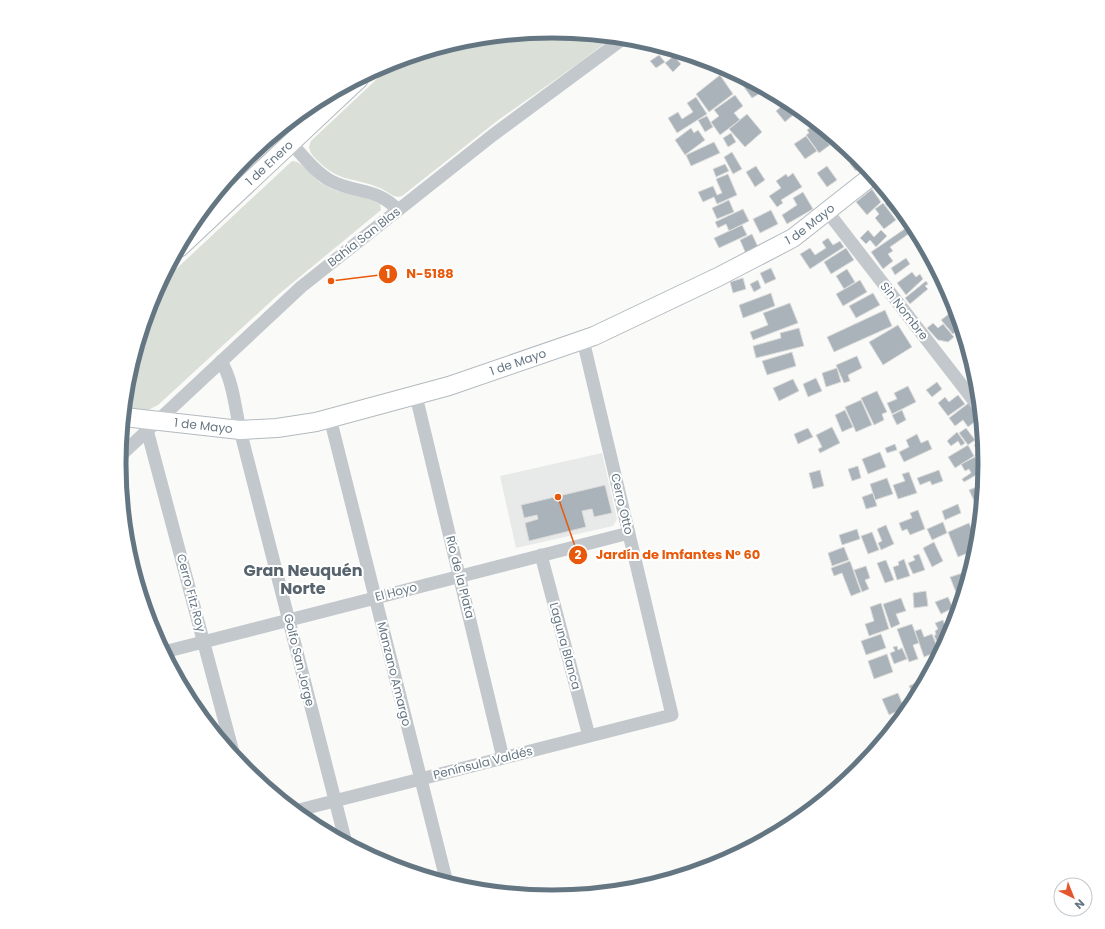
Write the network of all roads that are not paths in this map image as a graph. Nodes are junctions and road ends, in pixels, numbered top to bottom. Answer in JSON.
{"nodes":[{"id":1,"x":617,"y":43,"type":"edge"},
{"id":2,"x":346,"y":92,"type":"edge"},
{"id":3,"x":291,"y":143,"type":"junction"},
{"id":4,"x":869,"y":178,"type":"edge"},
{"id":5,"x":226,"y":190,"type":"edge"},
{"id":6,"x":226,"y":204,"type":"junction"},
{"id":7,"x":398,"y":210,"type":"junction"},
{"id":8,"x":827,"y":211,"type":"junction"},
{"id":9,"x":202,"y":223,"type":"edge"},
{"id":10,"x":583,"y":340,"type":"junction"},
{"id":11,"x":221,"y":361,"type":"junction"},
{"id":12,"x":416,"y":396,"type":"junction"},
{"id":13,"x":974,"y":401,"type":"edge"},
{"id":14,"x":330,"y":418,"type":"junction"},
{"id":15,"x":129,"y":419,"type":"edge"},
{"id":16,"x":151,"y":426,"type":"junction"},
{"id":17,"x":240,"y":430,"type":"junction"},
{"id":18,"x":127,"y":450,"type":"edge"},
{"id":19,"x":629,"y":533,"type":"junction"},
{"id":20,"x":541,"y":555,"type":"junction"},
{"id":21,"x":460,"y":576,"type":"junction"},
{"id":22,"x":375,"y":598,"type":"junction"},
{"id":23,"x":289,"y":620,"type":"junction"},
{"id":24,"x":204,"y":642,"type":"junction"},
{"id":25,"x":169,"y":651,"type":"edge"},
{"id":26,"x":672,"y":715,"type":"joint"},
{"id":27,"x":590,"y":736,"type":"junction"},
{"id":28,"x":231,"y":745,"type":"edge"},
{"id":29,"x":503,"y":758,"type":"junction"},
{"id":30,"x":421,"y":779,"type":"junction"},
{"id":31,"x":335,"y":801,"type":"junction"},
{"id":32,"x":302,"y":809,"type":"edge"},
{"id":33,"x":344,"y":837,"type":"edge"},
{"id":34,"x":445,"y":877,"type":"edge"}],
"edges":[{"from":1,"to":7,"type":"street","name":"Bahía San Blas"},
{"from":2,"to":3,"type":"street","name":"1 de Enero"},
{"from":3,"to":6,"type":"street","name":"1 de Enero"},
{"from":3,"to":7,"type":"street"},
{"from":4,"to":8,"type":"street","name":"1 de Mayo"},
{"from":5,"to":6,"type":"street"},
{"from":6,"to":9,"type":"street","name":"1 de Enero"},
{"from":7,"to":11,"type":"street","name":"Bahía San Blas"},
{"from":8,"to":10,"type":"street","name":"1 de Mayo"},
{"from":8,"to":13,"type":"street","name":"Sin Nombre"},
{"from":10,"to":12,"type":"street","name":"1 de Mayo"},
{"from":10,"to":19,"type":"street","name":"Cerro Otto"},
{"from":11,"to":16,"type":"street","name":"Bahía San Blas"},
{"from":11,"to":17,"type":"street","name":"Golfo San Jorge"},
{"from":12,"to":14,"type":"street","name":"1 de Mayo"},
{"from":12,"to":21,"type":"street","name":"Río de la Plata"},
{"from":14,"to":17,"type":"street","name":"1 de Mayo"},
{"from":14,"to":22,"type":"street","name":"Manzano Amargo"},
{"from":15,"to":16,"type":"street","name":"1 de Mayo"},
{"from":16,"to":17,"type":"street","name":"1 de Mayo"},
{"from":16,"to":18,"type":"street","name":"Bahía San Blas"},
{"from":16,"to":24,"type":"street","name":"Cerro Fitz Roy"},
{"from":17,"to":23,"type":"street","name":"Golfo San Jorge"},
{"from":19,"to":20,"type":"street","name":"El Hoyo"},
{"from":19,"to":26,"type":"street","name":"Cerro Otto"},
{"from":20,"to":21,"type":"street","name":"El Hoyo"},
{"from":20,"to":27,"type":"street","name":"Laguna Blanca"},
{"from":21,"to":22,"type":"street","name":"El Hoyo"},
{"from":21,"to":29,"type":"street","name":"Río de la Plata"},
{"from":22,"to":23,"type":"street","name":"El Hoyo"},
{"from":22,"to":30,"type":"street","name":"Manzano Amargo"},
{"from":23,"to":24,"type":"street","name":"El Hoyo"},
{"from":23,"to":31,"type":"street","name":"Golfo San Jorge"},
{"from":24,"to":25,"type":"street","name":"El Hoyo"},
{"from":24,"to":28,"type":"street","name":"Cerro Fitz Roy"},
{"from":26,"to":27,"type":"street","name":"Península Valdés"},
{"from":27,"to":29,"type":"street","name":"Península Valdés"},
{"from":29,"to":30,"type":"street","name":"Península Valdés"},
{"from":30,"to":31,"type":"street","name":"Península Valdés"},
{"from":30,"to":34,"type":"street","name":"Manzano Amargo"},
{"from":31,"to":32,"type":"street","name":"Península Valdés"},
{"from":31,"to":33,"type":"street","name":"Golfo San Jorge"}]}
